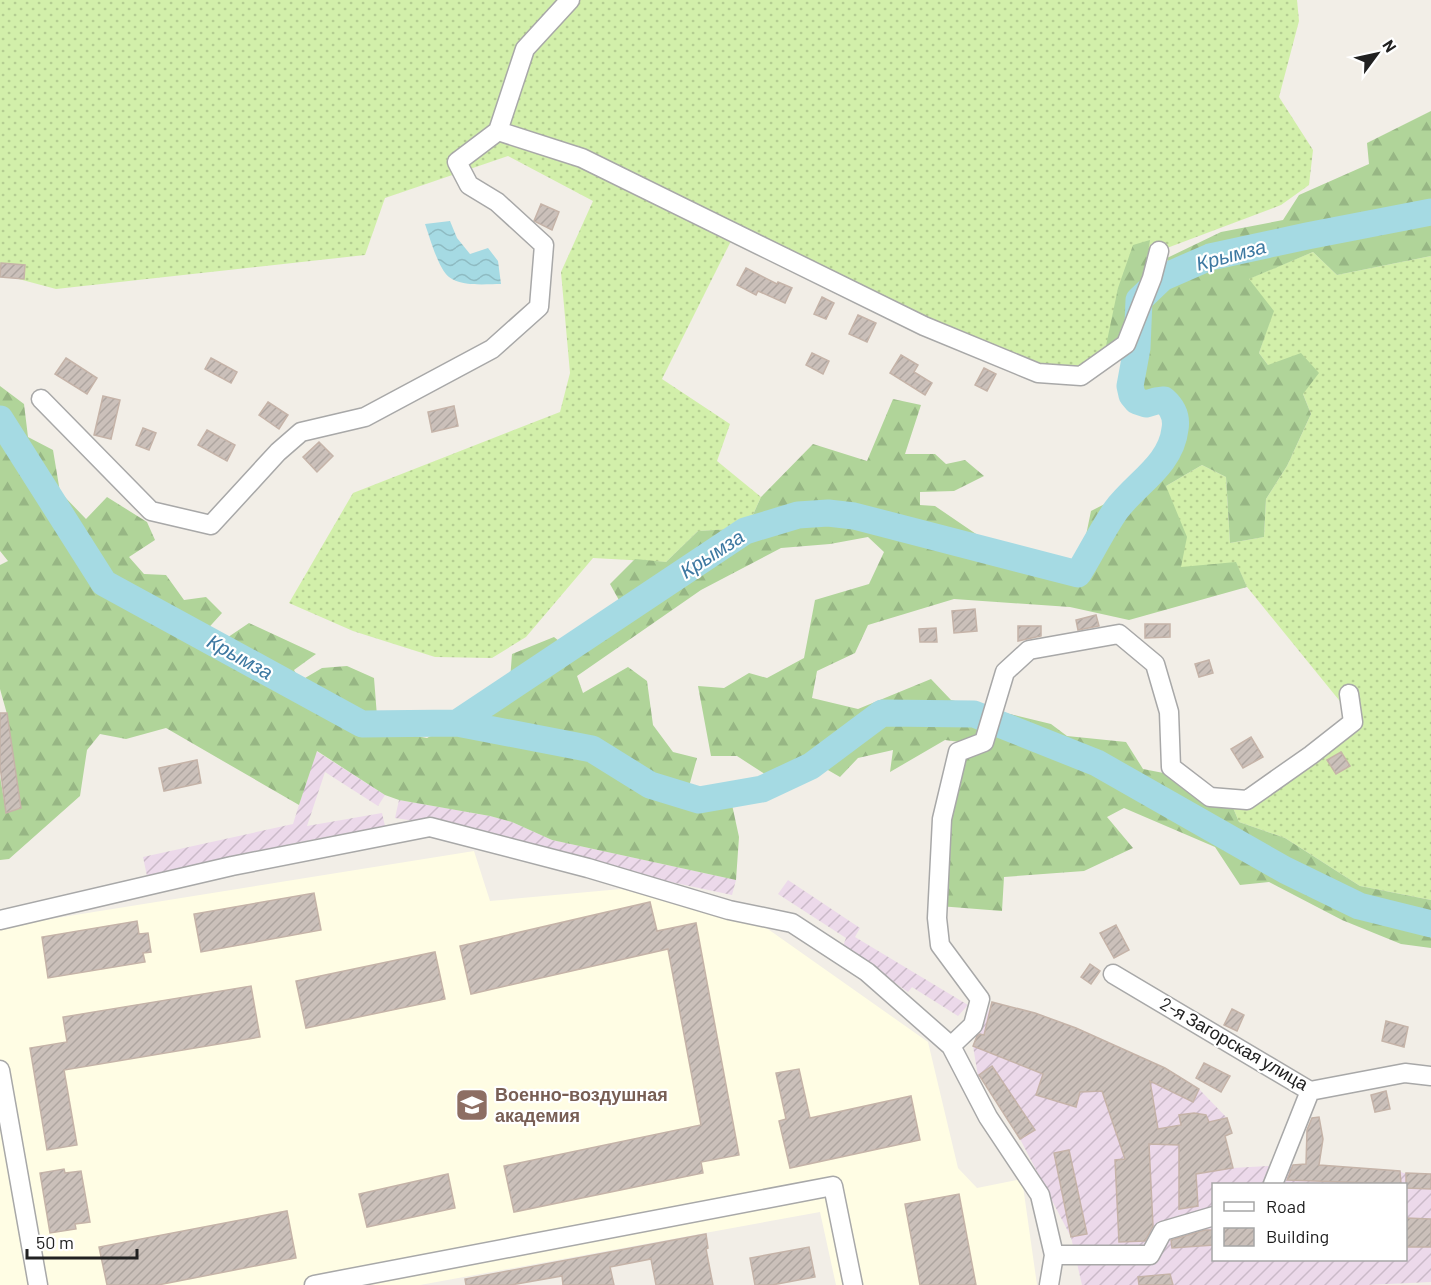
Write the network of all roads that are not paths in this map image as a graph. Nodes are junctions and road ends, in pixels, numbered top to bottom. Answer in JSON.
{"nodes":[{"id":1,"x":570,"y":0,"type":"edge"},
{"id":2,"x":498,"y":131,"type":"junction"},
{"id":3,"x":1159,"y":251,"type":"dead end"},
{"id":4,"x":41,"y":399,"type":"dead end"},
{"id":5,"x":1348,"y":694,"type":"dead end"},
{"id":6,"x":0,"y":920,"type":"edge"},
{"id":7,"x":1113,"y":974,"type":"dead end"},
{"id":8,"x":951,"y":1046,"type":"junction"},
{"id":9,"x":0,"y":1070,"type":"edge"},
{"id":10,"x":1431,"y":1076,"type":"edge"},
{"id":11,"x":1310,"y":1091,"type":"junction"},
{"id":12,"x":1274,"y":1183,"type":"edge"},
{"id":13,"x":1212,"y":1217,"type":"edge"},
{"id":14,"x":1054,"y":1255,"type":"junction"},
{"id":15,"x":38,"y":1285,"type":"edge"},
{"id":16,"x":314,"y":1285,"type":"edge"},
{"id":17,"x":854,"y":1285,"type":"edge"},
{"id":18,"x":1049,"y":1285,"type":"edge"}],
"edges":[{"from":1,"to":2,"type":"street"},
{"from":2,"to":3,"type":"street"},
{"from":2,"to":4,"type":"street"},
{"from":5,"to":8,"type":"street"},
{"from":6,"to":8,"type":"street"},
{"from":7,"to":11,"type":"street","name":"2-я Загорская улица"},
{"from":8,"to":14,"type":"street"},
{"from":9,"to":15,"type":"street"},
{"from":10,"to":11,"type":"street","name":"2-я Загорская улица"},
{"from":11,"to":12,"type":"street"},
{"from":13,"to":14,"type":"street"},
{"from":14,"to":18,"type":"street"},
{"from":16,"to":17,"type":"street"}]}
